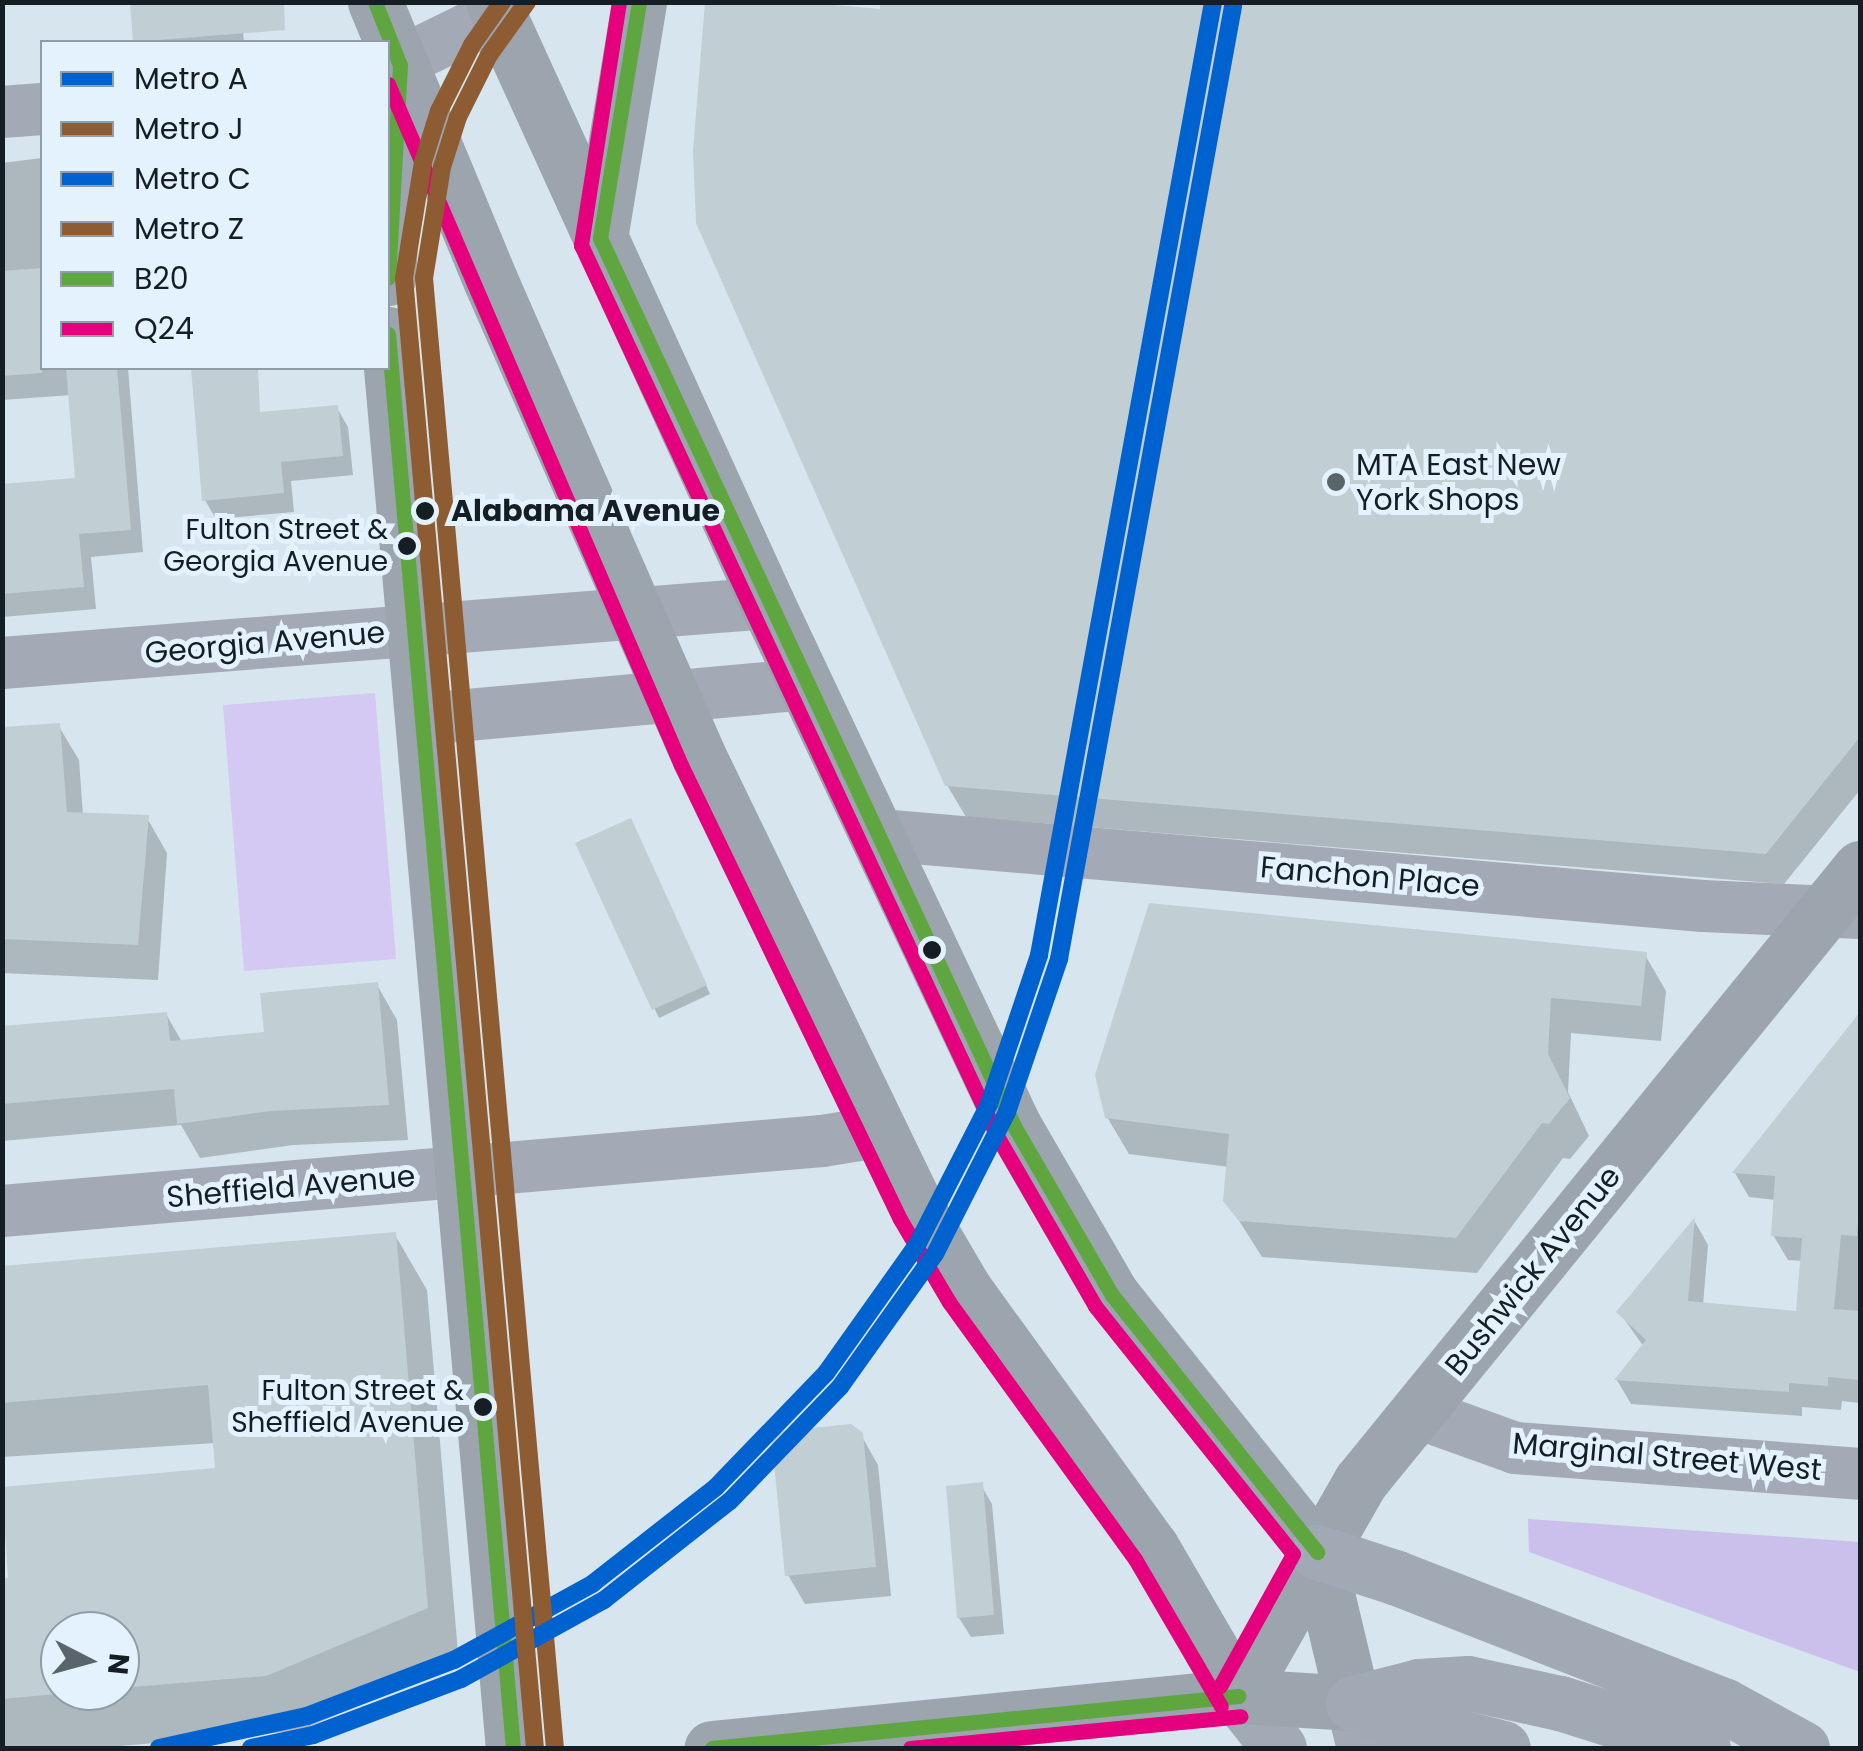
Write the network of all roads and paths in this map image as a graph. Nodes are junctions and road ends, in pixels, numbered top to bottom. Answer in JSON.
{"nodes":[{"id":1,"x":376,"y":2,"type":"edge"},
{"id":2,"x":639,"y":2,"type":"edge"},
{"id":3,"x":500,"y":6,"type":"edge"},
{"id":4,"x":387,"y":40,"type":"edge"},
{"id":5,"x":394,"y":67,"type":"edge"},
{"id":6,"x":40,"y":109,"type":"edge"},
{"id":7,"x":2,"y":112,"type":"edge"},
{"id":8,"x":390,"y":208,"type":"edge"},
{"id":9,"x":600,"y":238,"type":"junction"},
{"id":10,"x":390,"y":356,"type":"edge"},
{"id":11,"x":767,"y":603,"type":"junction"},
{"id":12,"x":636,"y":614,"type":"junction"},
{"id":13,"x":415,"y":631,"type":"junction"},
{"id":14,"x":2,"y":663,"type":"edge"},
{"id":15,"x":806,"y":684,"type":"junction"},
{"id":16,"x":674,"y":699,"type":"junction"},
{"id":17,"x":424,"y":719,"type":"junction"},
{"id":18,"x":880,"y":835,"type":"junction"},
{"id":19,"x":1860,"y":868,"type":"edge"},
{"id":20,"x":1842,"y":913,"type":"edge"},
{"id":21,"x":878,"y":1132,"type":"junction"},
{"id":22,"x":464,"y":1172,"type":"junction"},
{"id":23,"x":2,"y":1211,"type":"edge"},
{"id":24,"x":1418,"y":1413,"type":"junction"},
{"id":25,"x":1860,"y":1474,"type":"edge"},
{"id":26,"x":1317,"y":1552,"type":"junction"},
{"id":27,"x":1238,"y":1696,"type":"junction"},
{"id":28,"x":1359,"y":1726,"type":"edge"},
{"id":29,"x":513,"y":1748,"type":"edge"},
{"id":30,"x":712,"y":1748,"type":"edge"},
{"id":31,"x":1279,"y":1748,"type":"edge"},
{"id":32,"x":1504,"y":1748,"type":"edge"},
{"id":33,"x":1703,"y":1748,"type":"edge"},
{"id":34,"x":1802,"y":1748,"type":"edge"}],
"edges":[{"from":1,"to":4,"type":"main road"},
{"from":2,"to":9,"type":"main road"},
{"from":3,"to":5,"type":"street"},
{"from":3,"to":9,"type":"main road"},
{"from":5,"to":8,"type":"main road"},
{"from":5,"to":12,"type":"main road"},
{"from":6,"to":7,"type":"street"},
{"from":9,"to":11,"type":"main road"},
{"from":10,"to":13,"type":"main road"},
{"from":11,"to":12,"type":"street","name":"Georgia Avenue"},
{"from":11,"to":15,"type":"main road"},
{"from":12,"to":13,"type":"street","name":"Georgia Avenue"},
{"from":12,"to":16,"type":"main road"},
{"from":13,"to":14,"type":"street","name":"Georgia Avenue"},
{"from":13,"to":17,"type":"main road"},
{"from":15,"to":16,"type":"street"},
{"from":15,"to":18,"type":"main road"},
{"from":16,"to":17,"type":"street"},
{"from":16,"to":21,"type":"main road"},
{"from":17,"to":22,"type":"main road"},
{"from":18,"to":20,"type":"street","name":"Fanchon Place"},
{"from":18,"to":26,"type":"main road"},
{"from":19,"to":20,"type":"main road","name":"Bushwick Avenue"},
{"from":20,"to":24,"type":"main road","name":"Bushwick Avenue"},
{"from":21,"to":22,"type":"street","name":"Sheffield Avenue"},
{"from":21,"to":27,"type":"main road"},
{"from":22,"to":23,"type":"street","name":"Sheffield Avenue"},
{"from":22,"to":29,"type":"main road"},
{"from":24,"to":25,"type":"street","name":"Marginal Street West"},
{"from":24,"to":26,"type":"main road","name":"Bushwick Avenue"},
{"from":26,"to":27,"type":"main road","name":"Bushwick Avenue"},
{"from":26,"to":28,"type":"main road"},
{"from":26,"to":34,"type":"highway"},
{"from":27,"to":28,"type":"main road"},
{"from":27,"to":30,"type":"main road"},
{"from":27,"to":31,"type":"main road"},
{"from":28,"to":32,"type":"highway"},
{"from":28,"to":33,"type":"highway"}]}
